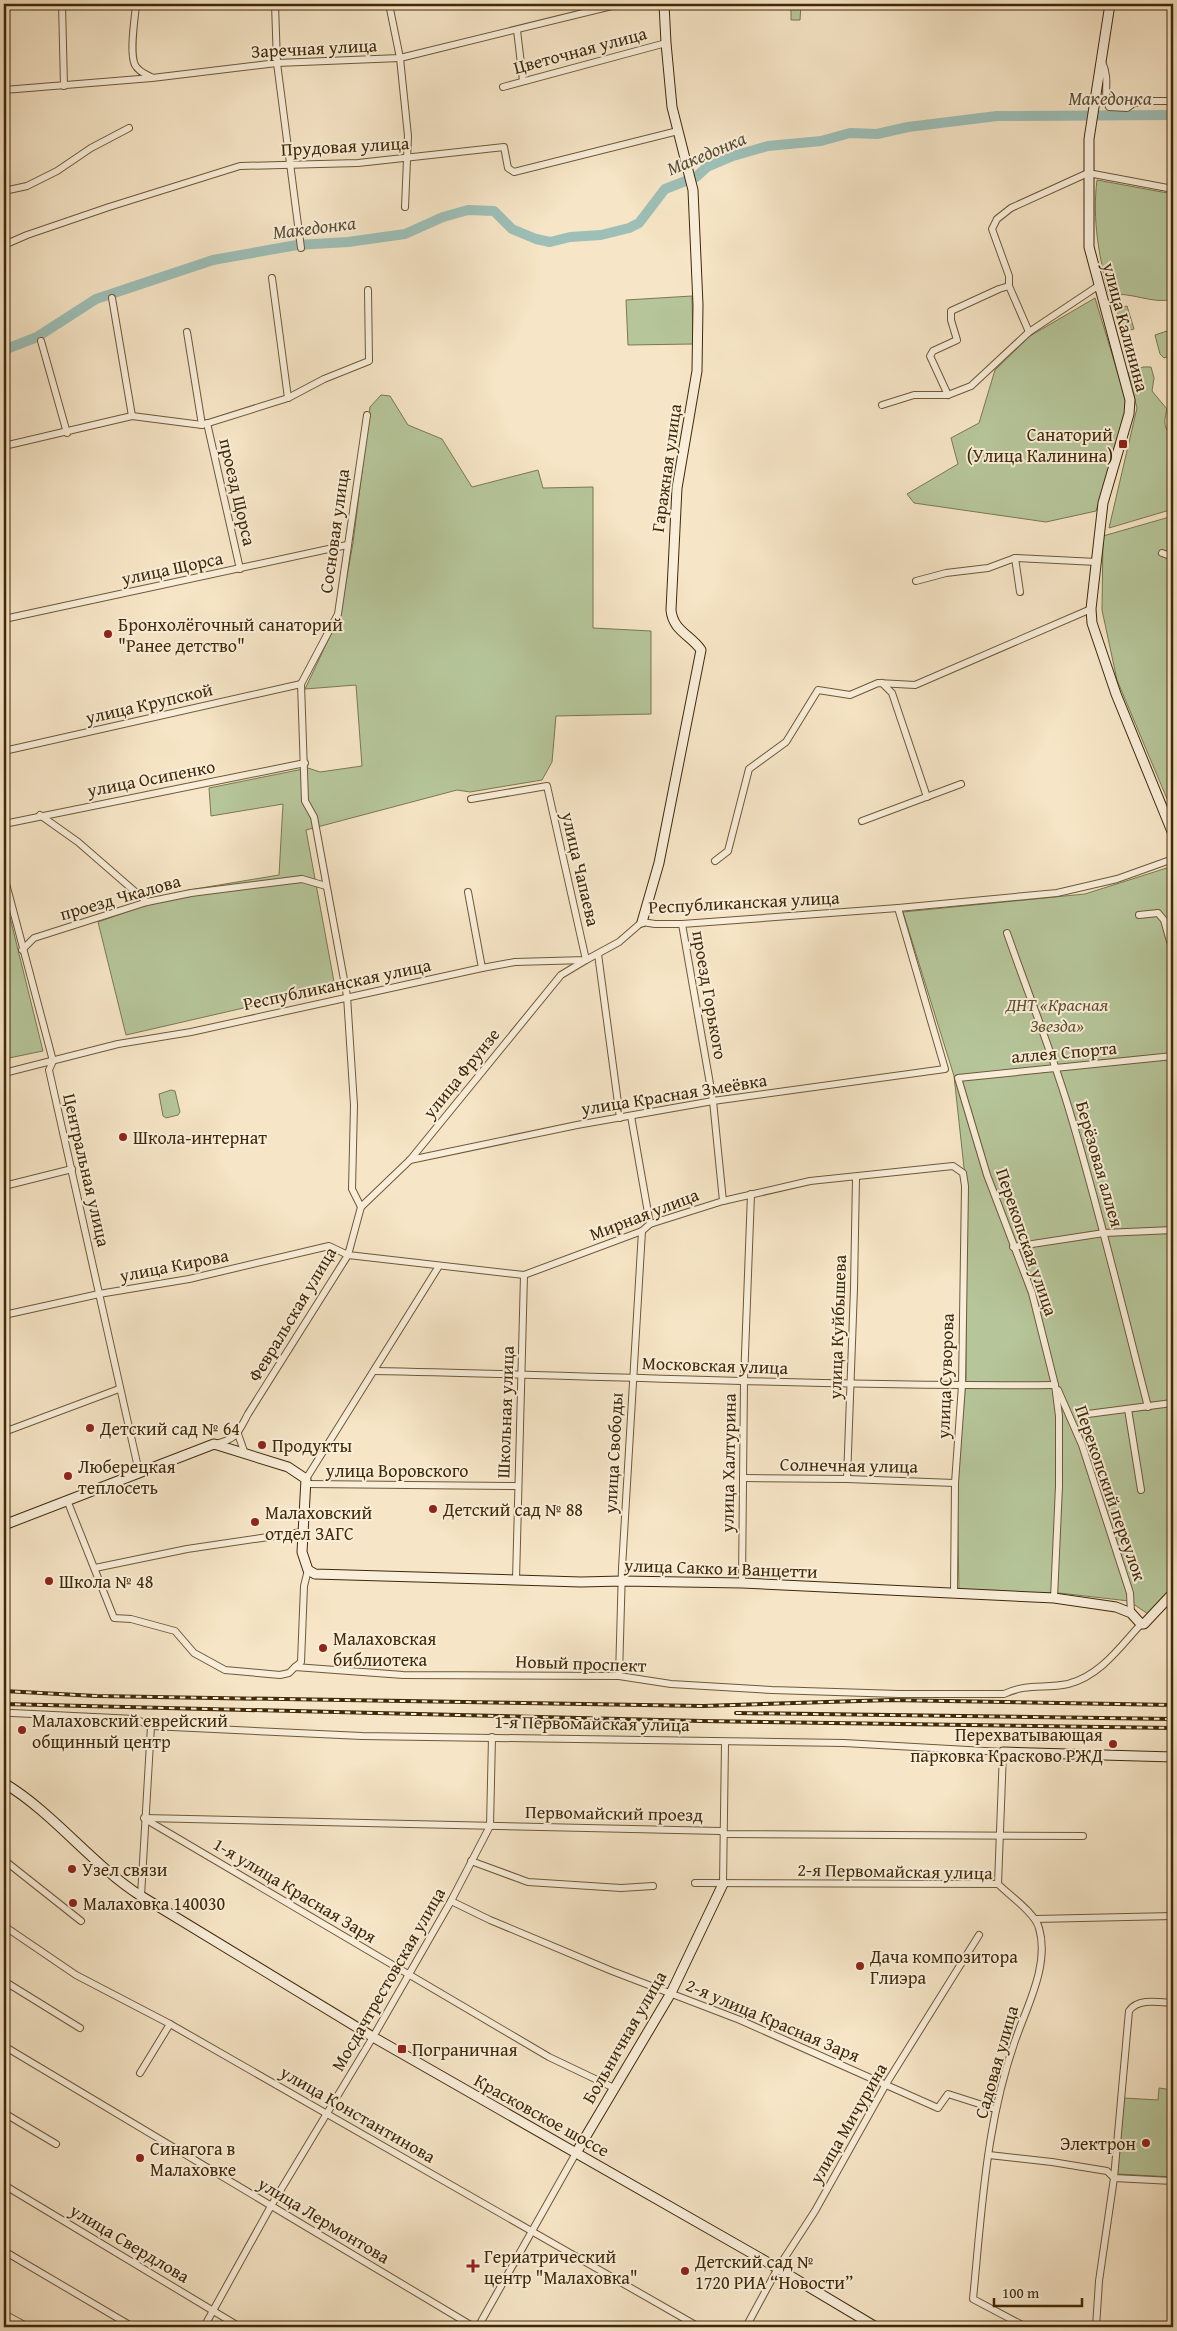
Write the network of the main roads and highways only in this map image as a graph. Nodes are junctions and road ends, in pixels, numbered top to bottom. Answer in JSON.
{"nodes":[{"id":1,"x":664,"y":4,"type":"edge"},
{"id":2,"x":1110,"y":4,"type":"edge"},
{"id":3,"x":1173,"y":834,"type":"edge"},
{"id":4,"x":642,"y":922,"type":"road end"},
{"id":5,"x":4,"y":1525,"type":"edge"},
{"id":6,"x":1173,"y":1593,"type":"edge"},
{"id":7,"x":1003,"y":1752,"type":"road end"},
{"id":8,"x":1173,"y":1758,"type":"edge"},
{"id":9,"x":5,"y":1785,"type":"edge"},
{"id":10,"x":723,"y":1884,"type":"road end"},
{"id":11,"x":576,"y":2153,"type":"junction"},
{"id":12,"x":876,"y":2327,"type":"edge"}],
"edges":[{"from":1,"to":4,"type":"main road","name":"Гаражная улица"},
{"from":2,"to":3,"type":"main road","name":"улица Калинина"},
{"from":5,"to":6,"type":"main road","name":"улица Сакко и Ванцетти"},
{"from":7,"to":8,"type":"main road","name":"1-я Первомайская улица"},
{"from":9,"to":11,"type":"main road","name":"Красковское шоссе"},
{"from":10,"to":11,"type":"main road","name":"Больничная улица"},
{"from":11,"to":12,"type":"main road","name":"Красковское шоссе"}]}
